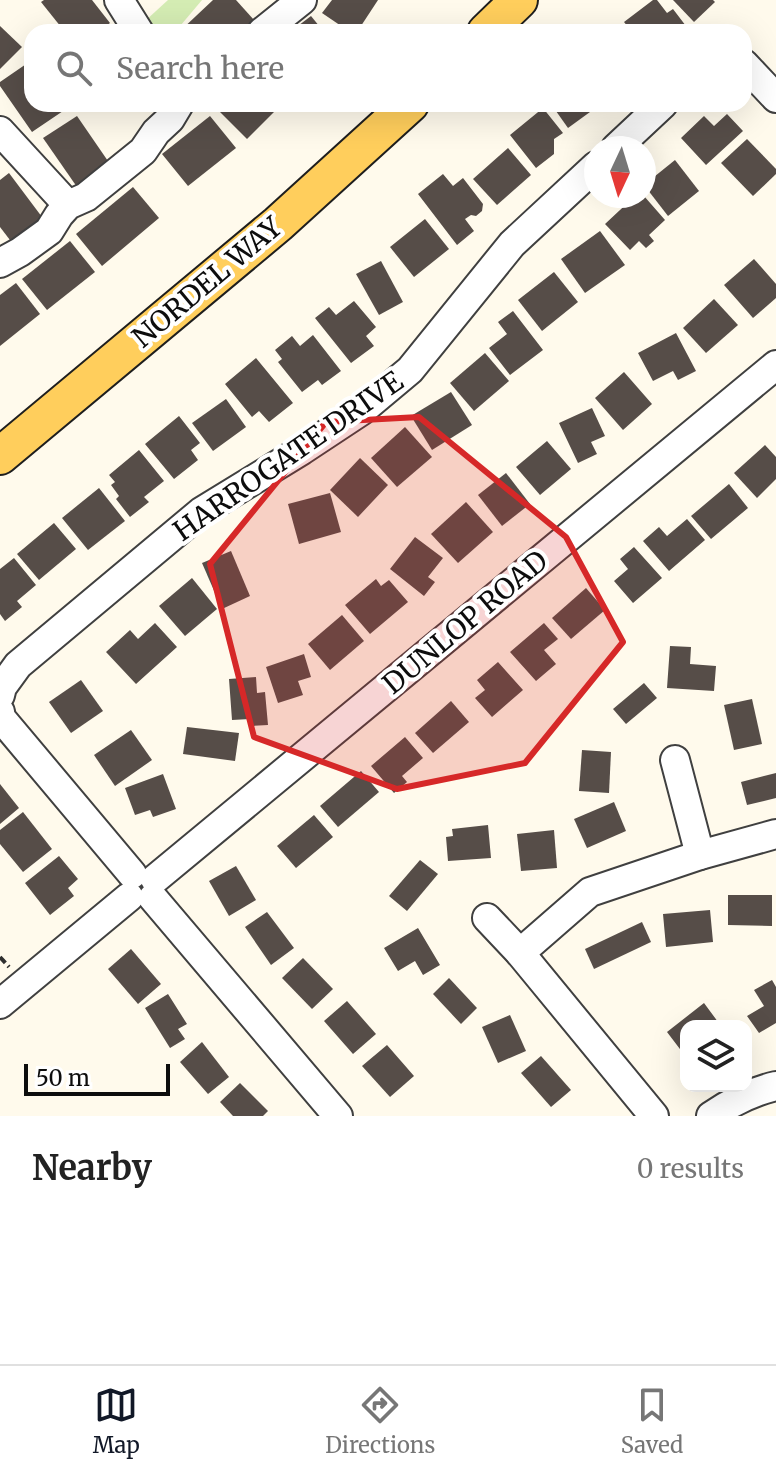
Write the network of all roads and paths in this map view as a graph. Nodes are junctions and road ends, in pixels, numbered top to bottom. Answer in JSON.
{"nodes":[{"id":1,"x":119,"y":0,"type":"edge"},
{"id":2,"x":302,"y":0,"type":"edge"},
{"id":3,"x":519,"y":0,"type":"edge"},
{"id":4,"x":134,"y":24,"type":"edge"},
{"id":5,"x":272,"y":24,"type":"edge"},
{"id":6,"x":494,"y":24,"type":"edge"},
{"id":7,"x":752,"y":72,"type":"edge"},
{"id":8,"x":776,"y":98,"type":"edge"},
{"id":9,"x":174,"y":112,"type":"edge"},
{"id":10,"x":402,"y":112,"type":"edge"},
{"id":11,"x":654,"y":112,"type":"edge"},
{"id":12,"x":0,"y":131,"type":"edge"},
{"id":13,"x":629,"y":136,"type":"edge"},
{"id":14,"x":584,"y":177,"type":"edge"},
{"id":15,"x":68,"y":205,"type":"junction"},
{"id":16,"x":0,"y":263,"type":"edge"},
{"id":17,"x":776,"y":365,"type":"edge"},
{"id":18,"x":0,"y":456,"type":"edge"},
{"id":19,"x":0,"y":695,"type":"edge"},
{"id":20,"x":0,"y":712,"type":"edge"},
{"id":21,"x":675,"y":760,"type":"dead end"},
{"id":22,"x":776,"y":834,"type":"edge"},
{"id":23,"x":700,"y":855,"type":"junction"},
{"id":24,"x":142,"y":887,"type":"junction"},
{"id":25,"x":487,"y":918,"type":"dead end"},
{"id":26,"x":520,"y":953,"type":"junction"},
{"id":27,"x":0,"y":1004,"type":"edge"},
{"id":28,"x":776,"y":1086,"type":"edge"},
{"id":29,"x":338,"y":1116,"type":"edge"},
{"id":30,"x":654,"y":1116,"type":"edge"},
{"id":31,"x":711,"y":1116,"type":"edge"}],
"edges":[{"from":1,"to":4,"type":"street"},
{"from":2,"to":5,"type":"street"},
{"from":3,"to":6,"type":"main road"},
{"from":7,"to":8,"type":"street"},
{"from":9,"to":15,"type":"street"},
{"from":10,"to":18,"type":"main road","name":"NORDEL WAY"},
{"from":11,"to":13,"type":"street"},
{"from":12,"to":15,"type":"street"},
{"from":14,"to":19,"type":"street","name":"HARROGATE DRIVE"},
{"from":15,"to":16,"type":"street"},
{"from":17,"to":24,"type":"street","name":"DUNLOP ROAD"},
{"from":20,"to":24,"type":"street"},
{"from":21,"to":23,"type":"street"},
{"from":22,"to":23,"type":"street"},
{"from":23,"to":26,"type":"street"},
{"from":24,"to":27,"type":"street","name":"DUNLOP ROAD"},
{"from":24,"to":29,"type":"street"},
{"from":25,"to":26,"type":"street"},
{"from":26,"to":30,"type":"street"},
{"from":28,"to":31,"type":"street"}]}
